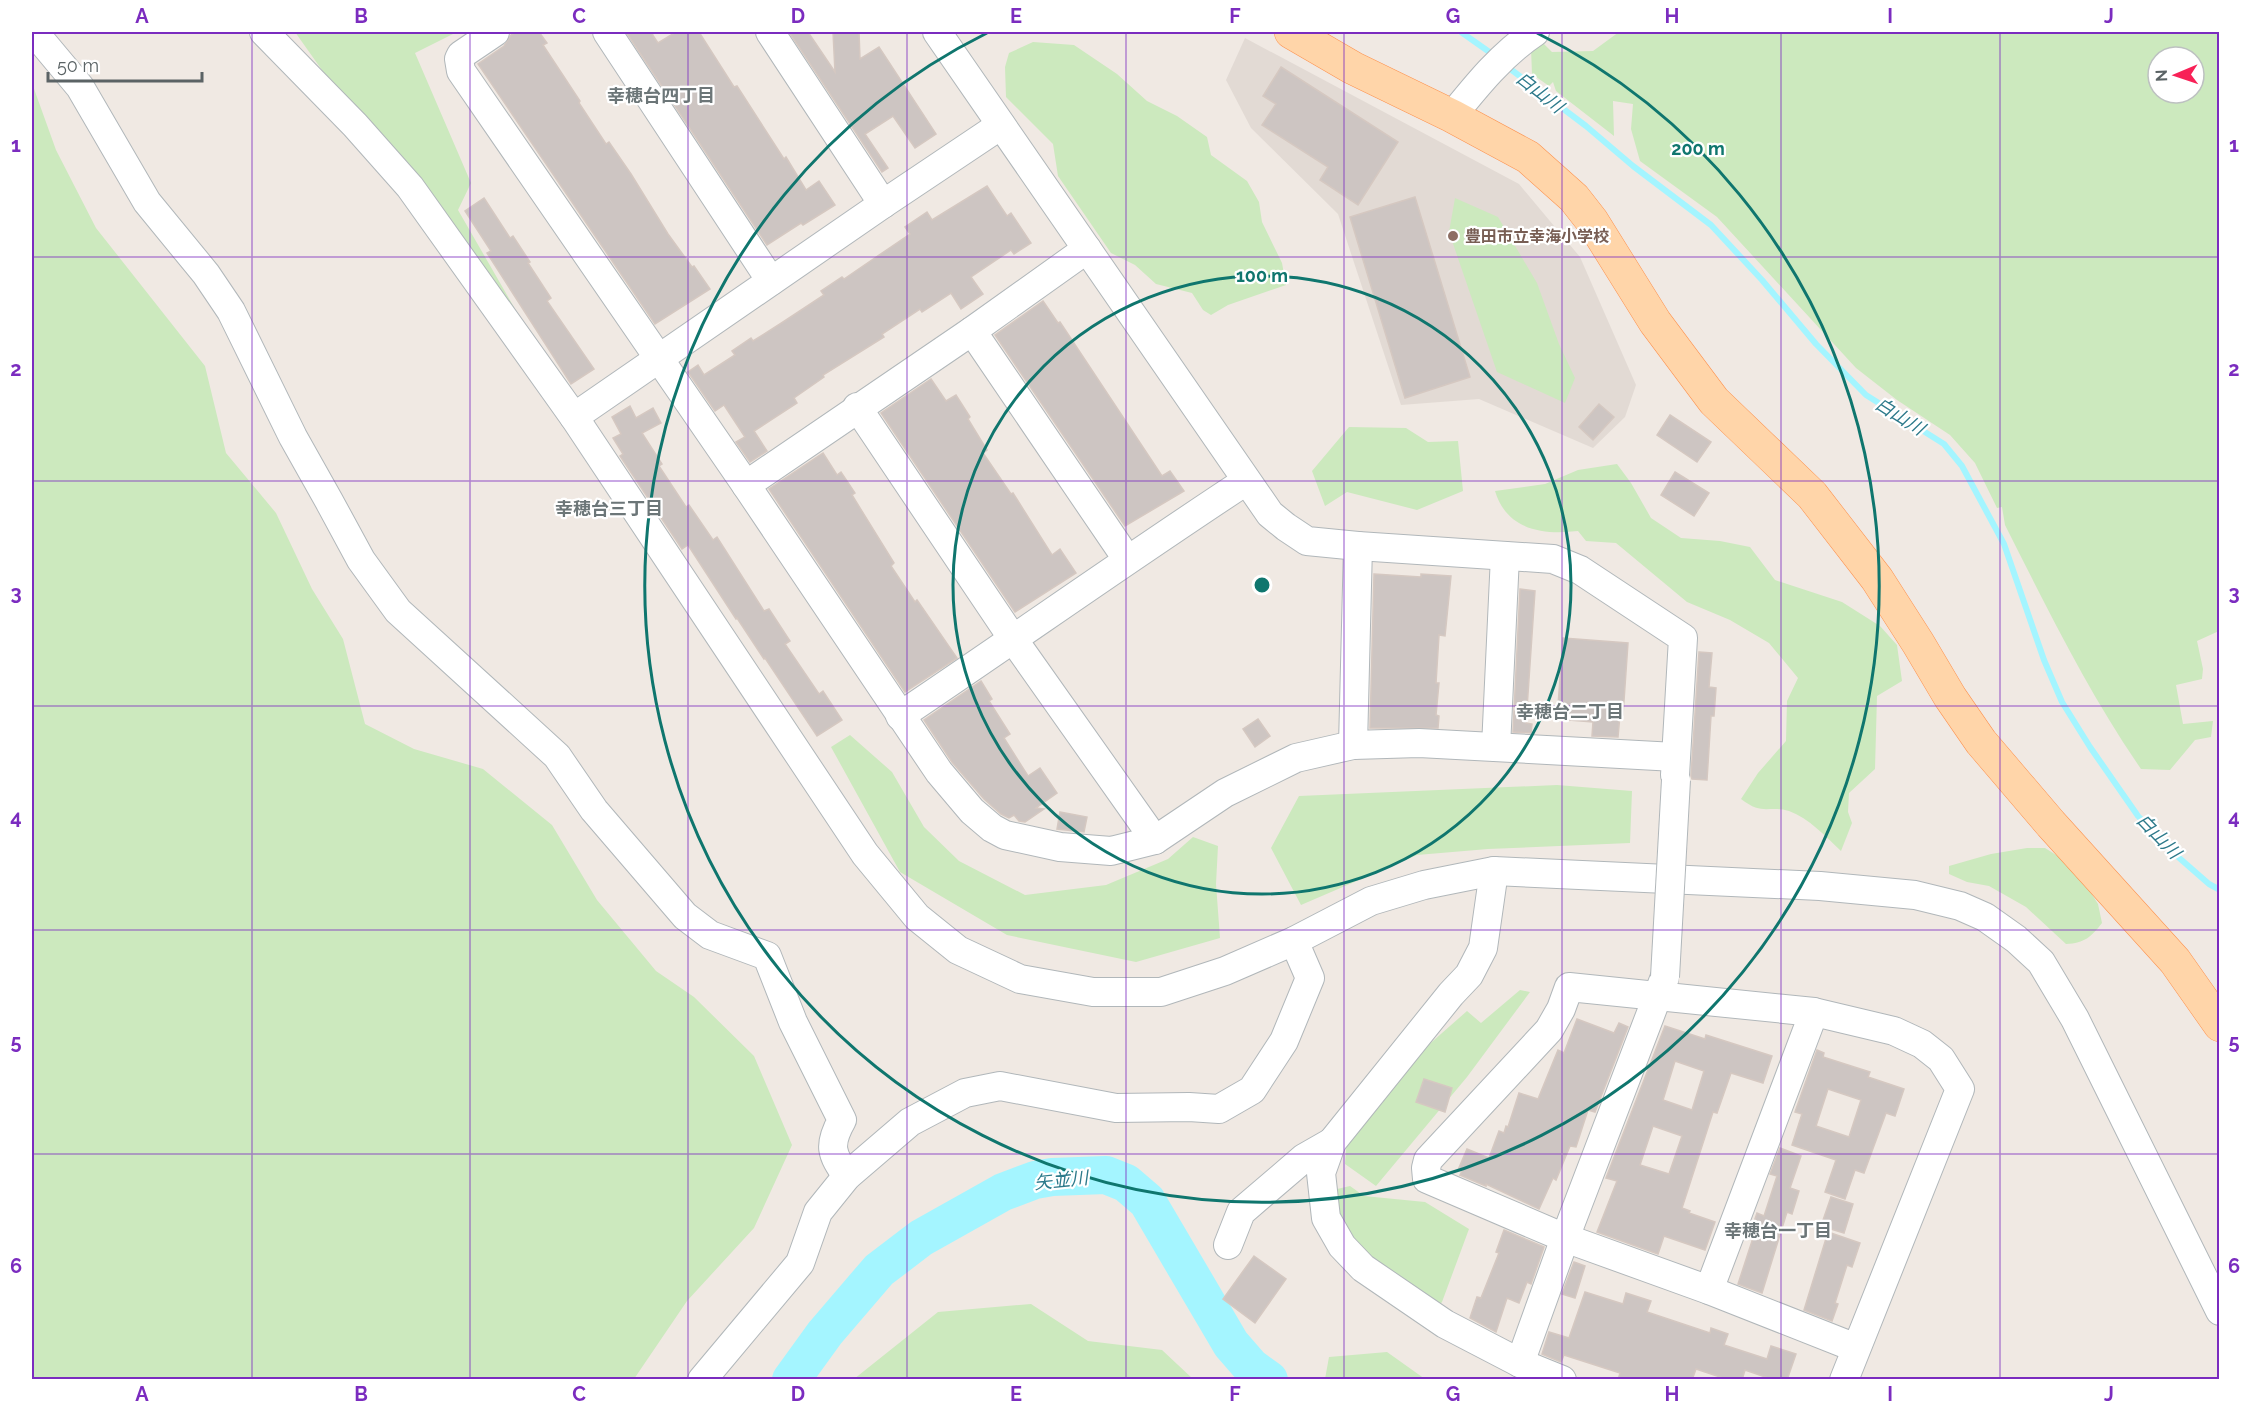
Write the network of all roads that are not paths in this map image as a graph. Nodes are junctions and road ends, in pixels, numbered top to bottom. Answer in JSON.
{"nodes":[{"id":1,"x":34,"y":32,"type":"edge"},
{"id":2,"x":264,"y":32,"type":"edge"},
{"id":3,"x":495,"y":32,"type":"edge"},
{"id":4,"x":607,"y":32,"type":"edge"},
{"id":5,"x":770,"y":32,"type":"edge"},
{"id":6,"x":937,"y":32,"type":"edge"},
{"id":7,"x":1291,"y":32,"type":"edge"},
{"id":8,"x":1527,"y":37,"type":"edge"},
{"id":9,"x":1452,"y":116,"type":"junction"},
{"id":10,"x":1001,"y":125,"type":"junction"},
{"id":11,"x":884,"y":204,"type":"junction"},
{"id":12,"x":1087,"y":249,"type":"junction"},
{"id":13,"x":771,"y":281,"type":"junction"},
{"id":14,"x":972,"y":331,"type":"junction"},
{"id":15,"x":658,"y":358,"type":"junction"},
{"id":16,"x":857,"y":407,"type":"junction"},
{"id":17,"x":574,"y":417,"type":"junction"},
{"id":18,"x":1246,"y":481,"type":"junction"},
{"id":19,"x":746,"y":486,"type":"junction"},
{"id":20,"x":1358,"y":546,"type":"junction"},
{"id":21,"x":1505,"y":556,"type":"junction"},
{"id":22,"x":1126,"y":560,"type":"junction"},
{"id":23,"x":1014,"y":639,"type":"junction"},
{"id":24,"x":900,"y":716,"type":"junction"},
{"id":25,"x":1353,"y":744,"type":"junction"},
{"id":26,"x":1496,"y":747,"type":"junction"},
{"id":27,"x":1675,"y":768,"type":"junction"},
{"id":28,"x":1155,"y":840,"type":"junction"},
{"id":29,"x":1494,"y":871,"type":"junction"},
{"id":30,"x":1294,"y":941,"type":"junction"},
{"id":31,"x":1661,"y":986,"type":"junction"},
{"id":32,"x":1814,"y":1012,"type":"junction"},
{"id":33,"x":2220,"y":1025,"type":"edge"},
{"id":34,"x":1332,"y":1142,"type":"junction"},
{"id":35,"x":847,"y":1176,"type":"junction"},
{"id":36,"x":1565,"y":1238,"type":"junction"},
{"id":37,"x":1228,"y":1245,"type":"dead end"},
{"id":38,"x":1710,"y":1290,"type":"junction"},
{"id":39,"x":2220,"y":1311,"type":"edge"},
{"id":40,"x":1856,"y":1348,"type":"junction"},
{"id":41,"x":1520,"y":1363,"type":"junction"},
{"id":42,"x":702,"y":1380,"type":"edge"},
{"id":43,"x":1562,"y":1380,"type":"edge"},
{"id":44,"x":1844,"y":1380,"type":"edge"}],
"edges":[{"from":1,"to":35,"type":"street"},
{"from":2,"to":17,"type":"street"},
{"from":3,"to":15,"type":"street"},
{"from":4,"to":13,"type":"street"},
{"from":5,"to":11,"type":"street"},
{"from":6,"to":10,"type":"street"},
{"from":7,"to":9,"type":"main road"},
{"from":8,"to":9,"type":"street"},
{"from":9,"to":33,"type":"main road"},
{"from":10,"to":11,"type":"street"},
{"from":10,"to":12,"type":"street"},
{"from":11,"to":13,"type":"street"},
{"from":12,"to":14,"type":"street"},
{"from":12,"to":18,"type":"street"},
{"from":13,"to":15,"type":"street"},
{"from":14,"to":16,"type":"street"},
{"from":14,"to":22,"type":"street"},
{"from":15,"to":17,"type":"street"},
{"from":15,"to":19,"type":"street"},
{"from":16,"to":19,"type":"street"},
{"from":16,"to":23,"type":"street"},
{"from":17,"to":30,"type":"street"},
{"from":18,"to":20,"type":"street"},
{"from":18,"to":22,"type":"street"},
{"from":19,"to":24,"type":"street"},
{"from":20,"to":21,"type":"street"},
{"from":20,"to":25,"type":"street"},
{"from":21,"to":26,"type":"street"},
{"from":21,"to":27,"type":"street"},
{"from":22,"to":23,"type":"street"},
{"from":23,"to":24,"type":"street"},
{"from":23,"to":28,"type":"street"},
{"from":24,"to":28,"type":"street"},
{"from":25,"to":26,"type":"street"},
{"from":25,"to":28,"type":"street"},
{"from":26,"to":27,"type":"street"},
{"from":27,"to":31,"type":"street","bridge":true},
{"from":29,"to":30,"type":"street"},
{"from":29,"to":34,"type":"street"},
{"from":29,"to":39,"type":"street"},
{"from":30,"to":35,"type":"street"},
{"from":31,"to":32,"type":"street"},
{"from":31,"to":36,"type":"street"},
{"from":31,"to":36,"type":"street"},
{"from":32,"to":38,"type":"street"},
{"from":32,"to":40,"type":"street"},
{"from":34,"to":37,"type":"street"},
{"from":34,"to":41,"type":"street"},
{"from":35,"to":42,"type":"street"},
{"from":36,"to":38,"type":"street"},
{"from":36,"to":41,"type":"street"},
{"from":38,"to":40,"type":"street"},
{"from":40,"to":44,"type":"street"},
{"from":41,"to":43,"type":"street"}]}
